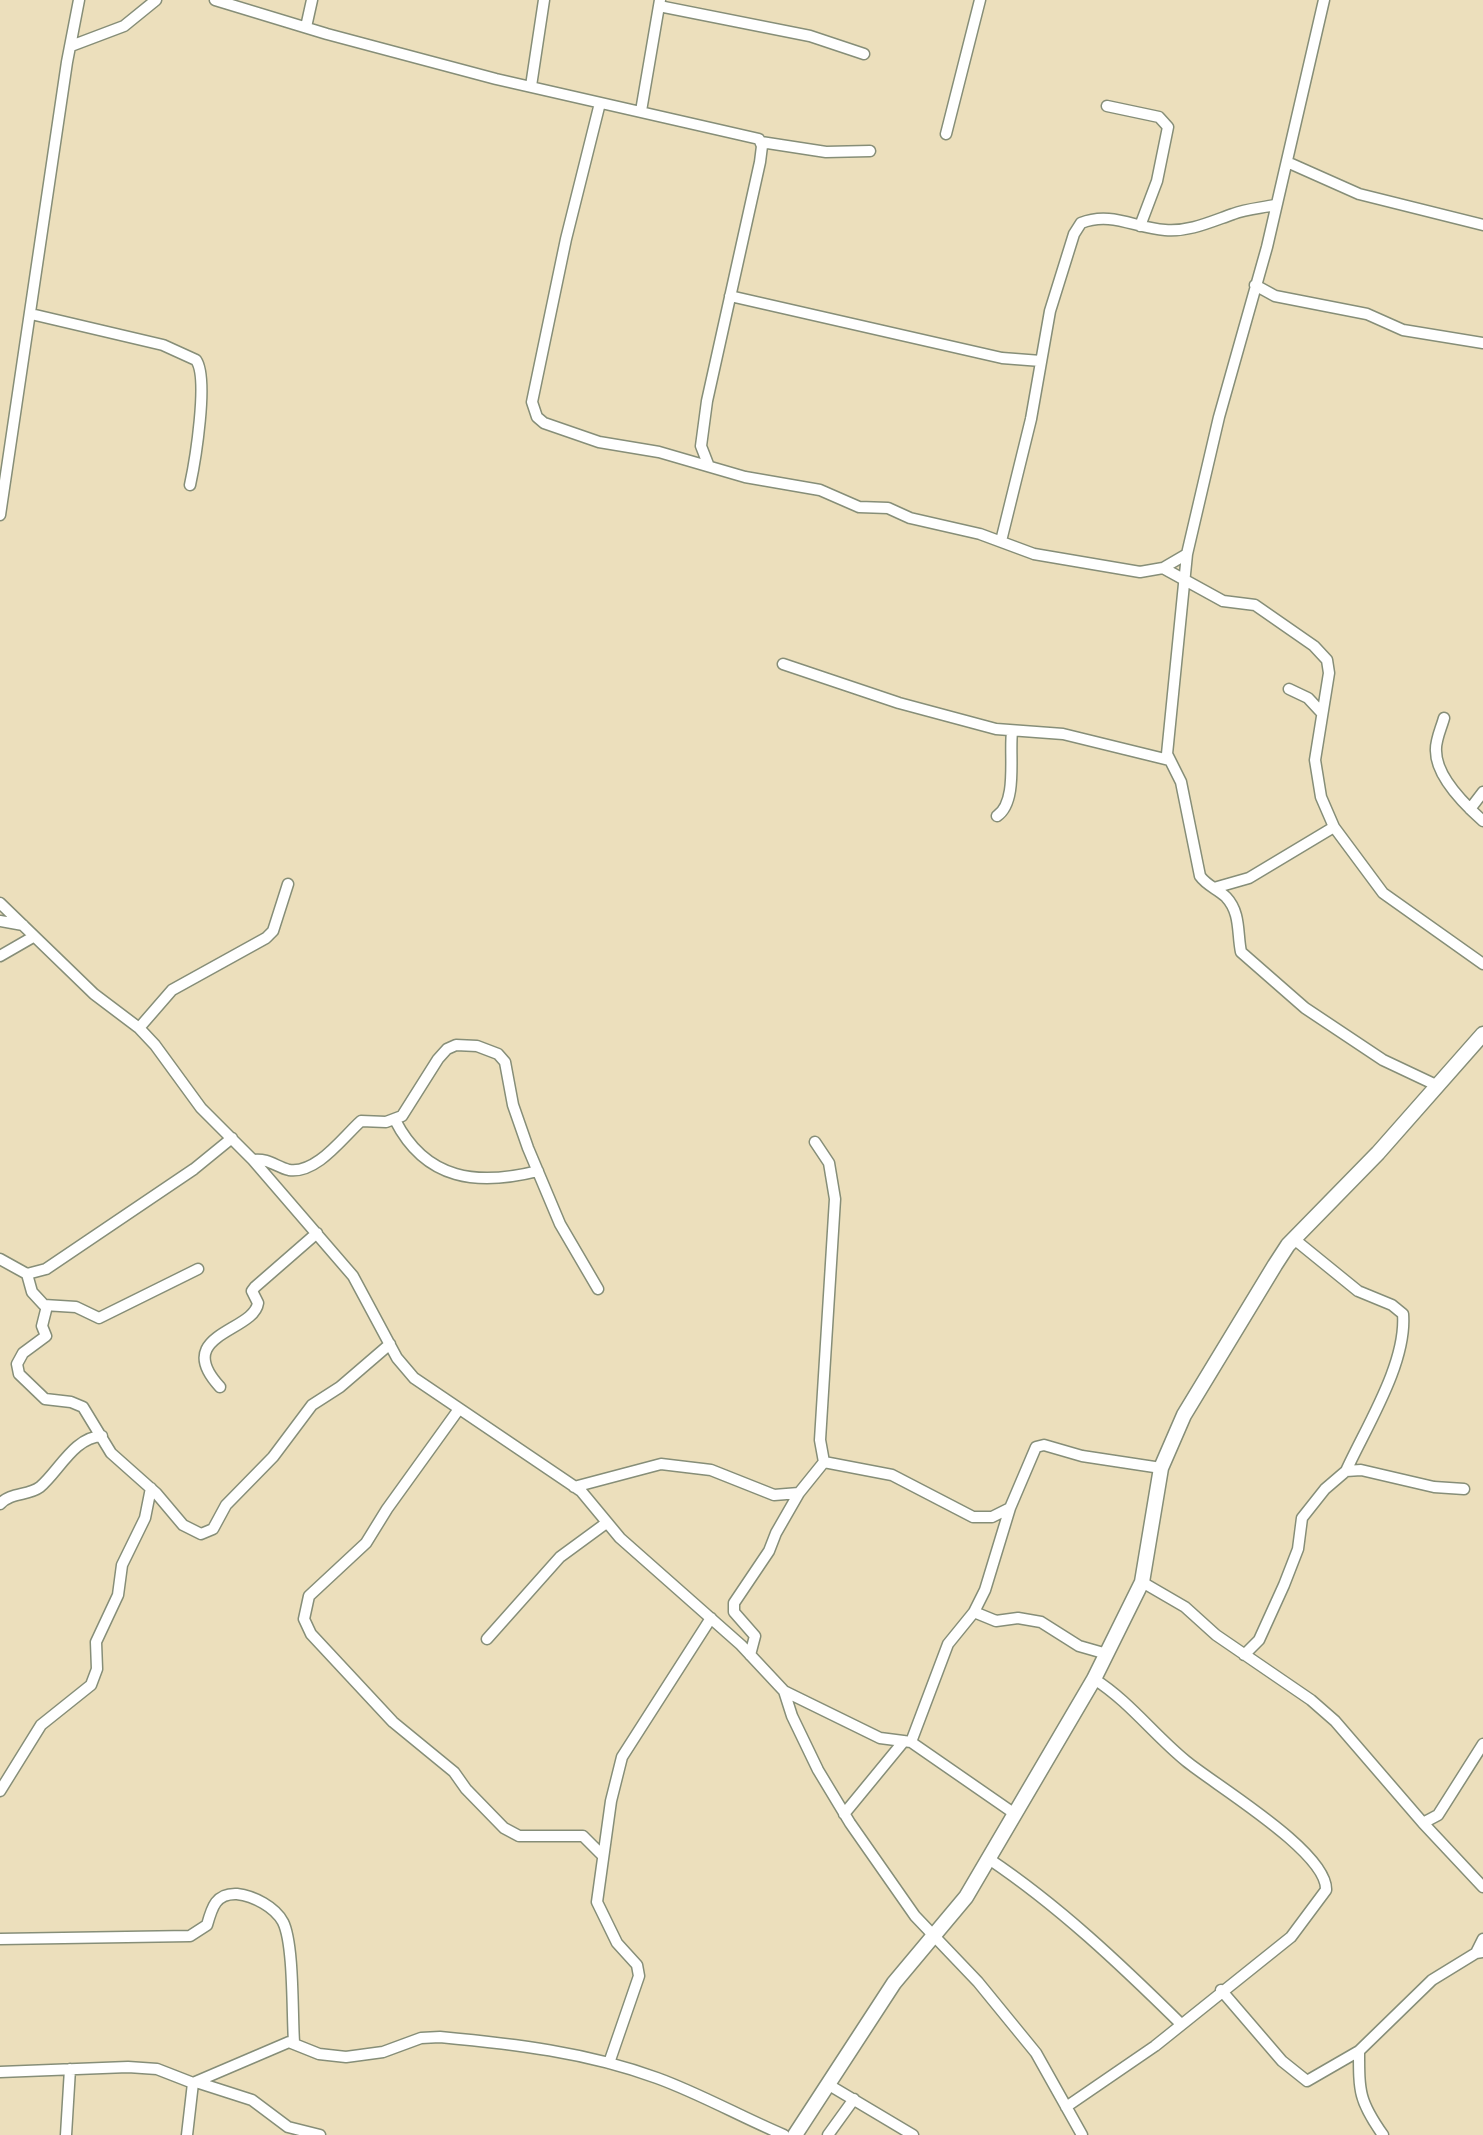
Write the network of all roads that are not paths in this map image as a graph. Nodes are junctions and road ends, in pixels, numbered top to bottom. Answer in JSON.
{"nodes":[{"id":1,"x":79,"y":0,"type":"edge"},
{"id":2,"x":156,"y":0,"type":"edge"},
{"id":3,"x":312,"y":0,"type":"edge"},
{"id":4,"x":544,"y":0,"type":"edge"},
{"id":5,"x":980,"y":0,"type":"edge"},
{"id":6,"x":1324,"y":0,"type":"edge"},
{"id":7,"x":222,"y":1,"type":"edge"},
{"id":8,"x":660,"y":3,"type":"edge"},
{"id":9,"x":306,"y":27,"type":"junction"},
{"id":10,"x":71,"y":46,"type":"junction"},
{"id":11,"x":864,"y":54,"type":"dead end"},
{"id":12,"x":531,"y":86,"type":"junction"},
{"id":13,"x":600,"y":103,"type":"junction"},
{"id":14,"x":1107,"y":106,"type":"dead end"},
{"id":15,"x":641,"y":111,"type":"junction"},
{"id":16,"x":946,"y":134,"type":"dead end"},
{"id":17,"x":761,"y":142,"type":"junction"},
{"id":18,"x":870,"y":151,"type":"dead end"},
{"id":19,"x":1287,"y":162,"type":"junction"},
{"id":20,"x":1275,"y":205,"type":"junction"},
{"id":21,"x":1483,"y":225,"type":"edge"},
{"id":22,"x":1140,"y":226,"type":"junction"},
{"id":23,"x":1255,"y":285,"type":"junction"},
{"id":24,"x":730,"y":296,"type":"junction"},
{"id":25,"x":31,"y":314,"type":"junction"},
{"id":26,"x":1483,"y":343,"type":"edge"},
{"id":27,"x":1041,"y":362,"type":"junction"},
{"id":28,"x":708,"y":464,"type":"junction"},
{"id":29,"x":190,"y":485,"type":"dead end"},
{"id":30,"x":0,"y":515,"type":"edge"},
{"id":31,"x":1002,"y":541,"type":"junction"},
{"id":32,"x":1188,"y":554,"type":"junction"},
{"id":33,"x":1163,"y":568,"type":"junction"},
{"id":34,"x":1186,"y":580,"type":"junction"},
{"id":35,"x":783,"y":664,"type":"dead end"},
{"id":36,"x":1289,"y":689,"type":"dead end"},
{"id":37,"x":1321,"y":712,"type":"junction"},
{"id":38,"x":1444,"y":718,"type":"dead end"},
{"id":39,"x":1012,"y":732,"type":"junction"},
{"id":40,"x":1169,"y":760,"type":"junction"},
{"id":41,"x":1483,"y":792,"type":"edge"},
{"id":42,"x":1470,"y":809,"type":"junction"},
{"id":43,"x":997,"y":816,"type":"dead end"},
{"id":44,"x":1483,"y":821,"type":"edge"},
{"id":45,"x":1334,"y":827,"type":"junction"},
{"id":46,"x":288,"y":884,"type":"dead end"},
{"id":47,"x":1214,"y":888,"type":"junction"},
{"id":48,"x":0,"y":902,"type":"edge"},
{"id":49,"x":0,"y":921,"type":"edge"},
{"id":50,"x":23,"y":925,"type":"junction"},
{"id":51,"x":33,"y":937,"type":"junction"},
{"id":52,"x":0,"y":957,"type":"edge"},
{"id":53,"x":1483,"y":964,"type":"edge"},
{"id":54,"x":139,"y":1028,"type":"junction"},
{"id":55,"x":1483,"y":1034,"type":"edge"},
{"id":56,"x":1436,"y":1086,"type":"junction"},
{"id":57,"x":395,"y":1121,"type":"junction"},
{"id":58,"x":233,"y":1138,"type":"junction"},
{"id":59,"x":816,"y":1142,"type":"dead end"},
{"id":60,"x":253,"y":1160,"type":"junction"},
{"id":61,"x":538,"y":1171,"type":"junction"},
{"id":62,"x":317,"y":1233,"type":"junction"},
{"id":63,"x":1294,"y":1239,"type":"junction"},
{"id":64,"x":0,"y":1259,"type":"edge"},
{"id":65,"x":198,"y":1269,"type":"dead end"},
{"id":66,"x":27,"y":1274,"type":"junction"},
{"id":67,"x":598,"y":1289,"type":"dead end"},
{"id":68,"x":47,"y":1306,"type":"junction"},
{"id":69,"x":390,"y":1344,"type":"junction"},
{"id":70,"x":220,"y":1387,"type":"dead end"},
{"id":71,"x":459,"y":1409,"type":"junction"},
{"id":72,"x":102,"y":1436,"type":"junction"},
{"id":73,"x":824,"y":1462,"type":"junction"},
{"id":74,"x":1161,"y":1468,"type":"junction"},
{"id":75,"x":1346,"y":1471,"type":"junction"},
{"id":76,"x":574,"y":1487,"type":"junction"},
{"id":77,"x":151,"y":1488,"type":"junction"},
{"id":78,"x":1464,"y":1489,"type":"dead end"},
{"id":79,"x":799,"y":1493,"type":"junction"},
{"id":80,"x":0,"y":1504,"type":"edge"},
{"id":81,"x":1010,"y":1508,"type":"junction"},
{"id":82,"x":605,"y":1524,"type":"junction"},
{"id":83,"x":1142,"y":1582,"type":"junction"},
{"id":84,"x":974,"y":1612,"type":"junction"},
{"id":85,"x":711,"y":1618,"type":"junction"},
{"id":86,"x":487,"y":1639,"type":"dead end"},
{"id":87,"x":1107,"y":1654,"type":"junction"},
{"id":88,"x":750,"y":1655,"type":"junction"},
{"id":89,"x":1244,"y":1655,"type":"junction"},
{"id":90,"x":1094,"y":1679,"type":"junction"},
{"id":91,"x":784,"y":1691,"type":"junction"},
{"id":92,"x":908,"y":1742,"type":"junction"},
{"id":93,"x":1483,"y":1744,"type":"edge"},
{"id":94,"x":0,"y":1791,"type":"edge"},
{"id":95,"x":844,"y":1814,"type":"junction"},
{"id":96,"x":1015,"y":1814,"type":"junction"},
{"id":97,"x":1423,"y":1823,"type":"junction"},
{"id":98,"x":602,"y":1855,"type":"junction"},
{"id":99,"x":989,"y":1859,"type":"junction"},
{"id":100,"x":1483,"y":1887,"type":"edge"},
{"id":101,"x":933,"y":1937,"type":"junction"},
{"id":102,"x":0,"y":1939,"type":"edge"},
{"id":103,"x":1483,"y":1939,"type":"edge"},
{"id":104,"x":1479,"y":1953,"type":"edge"},
{"id":105,"x":1222,"y":1990,"type":"junction"},
{"id":106,"x":1180,"y":2023,"type":"junction"},
{"id":107,"x":294,"y":2042,"type":"junction"},
{"id":108,"x":1359,"y":2051,"type":"junction"},
{"id":109,"x":609,"y":2063,"type":"junction"},
{"id":110,"x":70,"y":2069,"type":"junction"},
{"id":111,"x":0,"y":2072,"type":"edge"},
{"id":112,"x":195,"y":2083,"type":"junction"},
{"id":113,"x":829,"y":2085,"type":"junction"},
{"id":114,"x":854,"y":2099,"type":"junction"},
{"id":115,"x":1066,"y":2107,"type":"junction"},
{"id":116,"x":66,"y":2135,"type":"edge"},
{"id":117,"x":187,"y":2135,"type":"edge"},
{"id":118,"x":320,"y":2135,"type":"edge"},
{"id":119,"x":784,"y":2135,"type":"edge"},
{"id":120,"x":795,"y":2135,"type":"edge"},
{"id":121,"x":828,"y":2135,"type":"edge"},
{"id":122,"x":914,"y":2135,"type":"edge"},
{"id":123,"x":1082,"y":2135,"type":"edge"},
{"id":124,"x":1383,"y":2135,"type":"edge"}],
"edges":[{"from":1,"to":10,"type":"street"},
{"from":2,"to":10,"type":"street"},
{"from":3,"to":9,"type":"street"},
{"from":4,"to":12,"type":"street"},
{"from":5,"to":16,"type":"street"},
{"from":6,"to":19,"type":"street"},
{"from":7,"to":9,"type":"street"},
{"from":8,"to":11,"type":"street"},
{"from":8,"to":15,"type":"street"},
{"from":9,"to":12,"type":"street"},
{"from":10,"to":25,"type":"street"},
{"from":12,"to":13,"type":"street"},
{"from":13,"to":15,"type":"street"},
{"from":13,"to":28,"type":"street"},
{"from":14,"to":22,"type":"street"},
{"from":15,"to":17,"type":"street"},
{"from":17,"to":18,"type":"street"},
{"from":17,"to":24,"type":"street"},
{"from":19,"to":20,"type":"street"},
{"from":19,"to":21,"type":"street"},
{"from":20,"to":22,"type":"street"},
{"from":20,"to":23,"type":"street"},
{"from":22,"to":27,"type":"street"},
{"from":23,"to":26,"type":"street"},
{"from":23,"to":32,"type":"street"},
{"from":24,"to":27,"type":"street"},
{"from":24,"to":28,"type":"street"},
{"from":25,"to":29,"type":"street"},
{"from":25,"to":30,"type":"street"},
{"from":27,"to":31,"type":"street"},
{"from":28,"to":31,"type":"street"},
{"from":31,"to":33,"type":"street"},
{"from":32,"to":33,"type":"street"},
{"from":32,"to":34,"type":"street"},
{"from":33,"to":34,"type":"street"},
{"from":34,"to":37,"type":"street"},
{"from":34,"to":40,"type":"street"},
{"from":35,"to":39,"type":"street"},
{"from":36,"to":37,"type":"street"},
{"from":37,"to":45,"type":"street"},
{"from":38,"to":42,"type":"street"},
{"from":39,"to":40,"type":"street"},
{"from":39,"to":43,"type":"street"},
{"from":40,"to":47,"type":"street"},
{"from":41,"to":42,"type":"street"},
{"from":42,"to":44,"type":"street"},
{"from":45,"to":47,"type":"street"},
{"from":45,"to":53,"type":"street"},
{"from":46,"to":54,"type":"street"},
{"from":47,"to":56,"type":"street"},
{"from":48,"to":50,"type":"street"},
{"from":49,"to":50,"type":"street"},
{"from":50,"to":51,"type":"street"},
{"from":51,"to":52,"type":"street"},
{"from":51,"to":54,"type":"street"},
{"from":54,"to":58,"type":"street"},
{"from":55,"to":56,"type":"main road"},
{"from":56,"to":63,"type":"main road"},
{"from":57,"to":60,"type":"street"},
{"from":57,"to":61,"type":"street"},
{"from":57,"to":61,"type":"street"},
{"from":58,"to":60,"type":"street"},
{"from":58,"to":66,"type":"street"},
{"from":59,"to":73,"type":"street"},
{"from":60,"to":62,"type":"street"},
{"from":61,"to":67,"type":"street"},
{"from":62,"to":69,"type":"street"},
{"from":62,"to":70,"type":"street"},
{"from":63,"to":74,"type":"main road"},
{"from":63,"to":75,"type":"street"},
{"from":64,"to":66,"type":"street"},
{"from":65,"to":68,"type":"street"},
{"from":66,"to":68,"type":"street"},
{"from":68,"to":72,"type":"street"},
{"from":69,"to":71,"type":"street"},
{"from":69,"to":77,"type":"street"},
{"from":71,"to":76,"type":"street"},
{"from":71,"to":98,"type":"street"},
{"from":72,"to":77,"type":"street"},
{"from":72,"to":80,"type":"street"},
{"from":73,"to":79,"type":"street"},
{"from":73,"to":81,"type":"street"},
{"from":74,"to":81,"type":"street"},
{"from":74,"to":83,"type":"main road"},
{"from":75,"to":78,"type":"street"},
{"from":75,"to":89,"type":"street"},
{"from":76,"to":79,"type":"street"},
{"from":76,"to":82,"type":"street"},
{"from":77,"to":94,"type":"street"},
{"from":79,"to":88,"type":"street"},
{"from":81,"to":84,"type":"street"},
{"from":82,"to":85,"type":"street"},
{"from":82,"to":86,"type":"street"},
{"from":83,"to":87,"type":"main road"},
{"from":83,"to":89,"type":"street"},
{"from":84,"to":87,"type":"street"},
{"from":84,"to":92,"type":"street"},
{"from":85,"to":88,"type":"street"},
{"from":85,"to":98,"type":"street"},
{"from":87,"to":90,"type":"main road"},
{"from":88,"to":91,"type":"street"},
{"from":89,"to":97,"type":"street"},
{"from":90,"to":96,"type":"main road"},
{"from":90,"to":105,"type":"street"},
{"from":91,"to":92,"type":"street"},
{"from":91,"to":95,"type":"street"},
{"from":92,"to":95,"type":"street"},
{"from":92,"to":96,"type":"street"},
{"from":93,"to":97,"type":"street"},
{"from":95,"to":101,"type":"street"},
{"from":96,"to":99,"type":"main road"},
{"from":97,"to":100,"type":"street"},
{"from":98,"to":109,"type":"street"},
{"from":99,"to":101,"type":"main road"},
{"from":99,"to":106,"type":"street"},
{"from":101,"to":113,"type":"main road"},
{"from":101,"to":115,"type":"street"},
{"from":102,"to":107,"type":"street"},
{"from":103,"to":104,"type":"street"},
{"from":104,"to":108,"type":"street"},
{"from":105,"to":106,"type":"street"},
{"from":105,"to":108,"type":"street"},
{"from":106,"to":115,"type":"street"},
{"from":107,"to":109,"type":"street"},
{"from":107,"to":112,"type":"street"},
{"from":108,"to":124,"type":"street"},
{"from":109,"to":119,"type":"street"},
{"from":110,"to":111,"type":"street"},
{"from":110,"to":112,"type":"street"},
{"from":110,"to":116,"type":"street"},
{"from":112,"to":117,"type":"street"},
{"from":112,"to":118,"type":"street"},
{"from":113,"to":114,"type":"street"},
{"from":113,"to":120,"type":"main road"},
{"from":114,"to":121,"type":"street"},
{"from":114,"to":122,"type":"street"},
{"from":115,"to":123,"type":"street"}]}
